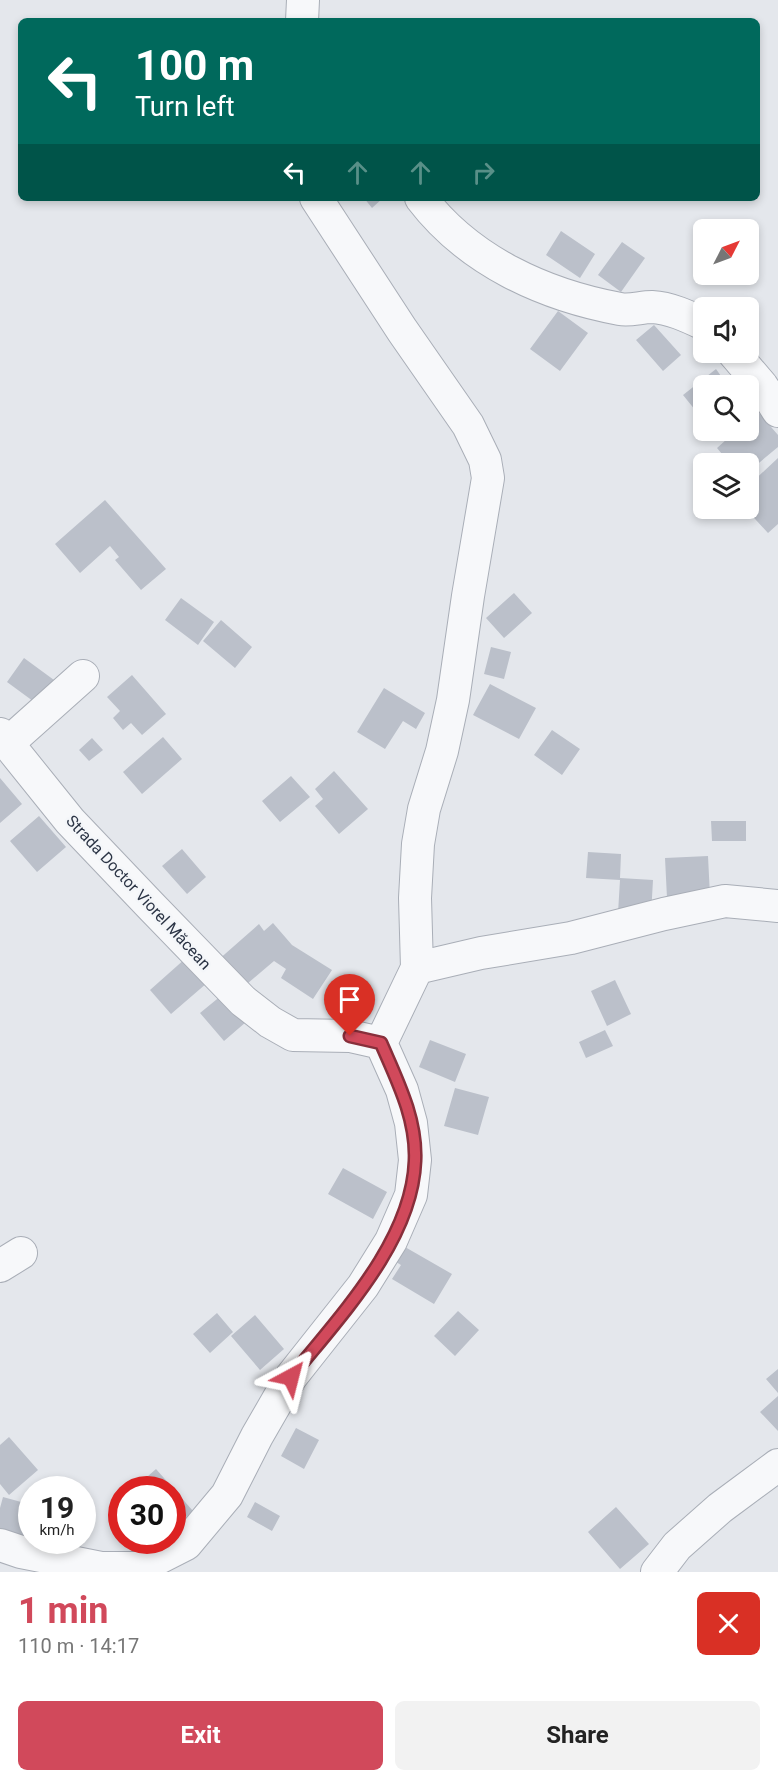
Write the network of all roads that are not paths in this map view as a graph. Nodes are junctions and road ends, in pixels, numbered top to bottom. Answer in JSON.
{"nodes":[{"id":1,"x":303,"y":0,"type":"edge"},
{"id":2,"x":302,"y":18,"type":"edge"},
{"id":3,"x":318,"y":201,"type":"edge"},
{"id":4,"x":423,"y":201,"type":"edge"},
{"id":5,"x":693,"y":319,"type":"edge"},
{"id":6,"x":742,"y":363,"type":"edge"},
{"id":7,"x":778,"y":411,"type":"edge"},
{"id":8,"x":83,"y":676,"type":"dead end"},
{"id":9,"x":4,"y":738,"type":"edge"},
{"id":10,"x":778,"y":906,"type":"edge"},
{"id":11,"x":417,"y":968,"type":"junction"},
{"id":12,"x":381,"y":1043,"type":"junction"},
{"id":13,"x":778,"y":1465,"type":"edge"},
{"id":14,"x":0,"y":1545,"type":"edge"},
{"id":15,"x":657,"y":1572,"type":"edge"}],
"edges":[{"from":1,"to":2,"type":"street"},
{"from":3,"to":11,"type":"street"},
{"from":4,"to":5,"type":"street"},
{"from":6,"to":7,"type":"street"},
{"from":8,"to":9,"type":"street"},
{"from":9,"to":12,"type":"street","name":"Strada Doctor Viorel Măcean"},
{"from":10,"to":11,"type":"street"},
{"from":11,"to":12,"type":"street"},
{"from":12,"to":14,"type":"street"},
{"from":13,"to":15,"type":"street"}]}
